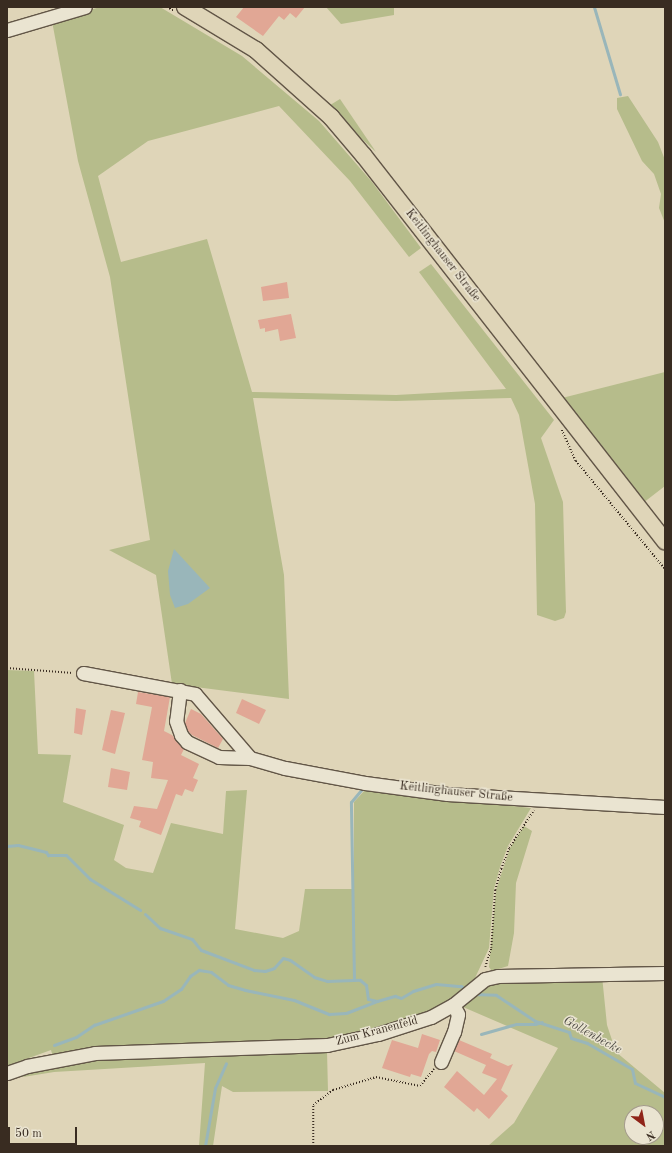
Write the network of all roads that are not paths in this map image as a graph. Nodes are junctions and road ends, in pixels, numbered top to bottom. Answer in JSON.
{"nodes":[{"id":1,"x":85,"y":7,"type":"edge"},
{"id":2,"x":185,"y":7,"type":"edge"},
{"id":3,"x":7,"y":30,"type":"edge"},
{"id":4,"x":665,"y":541,"type":"edge"},
{"id":5,"x":83,"y":674,"type":"road end"},
{"id":6,"x":180,"y":690,"type":"junction"},
{"id":7,"x":250,"y":758,"type":"junction"},
{"id":8,"x":665,"y":808,"type":"edge"},
{"id":9,"x":665,"y":973,"type":"edge"},
{"id":10,"x":453,"y":1005,"type":"junction"},
{"id":11,"x":441,"y":1062,"type":"road end"},
{"id":12,"x":7,"y":1073,"type":"edge"}],
"edges":[{"from":1,"to":3,"type":"street"},
{"from":2,"to":4,"type":"main road","name":"Keitlinghauser Straße"},
{"from":5,"to":6,"type":"street"},
{"from":6,"to":7,"type":"street"},
{"from":6,"to":7,"type":"street","name":"Keitlinghauser Straße"},
{"from":7,"to":8,"type":"street","name":"Keitlinghauser Straße"},
{"from":9,"to":10,"type":"street","name":"Zum Kranenfeld"},
{"from":10,"to":11,"type":"street"},
{"from":10,"to":12,"type":"street","name":"Zum Kranenfeld"}]}
